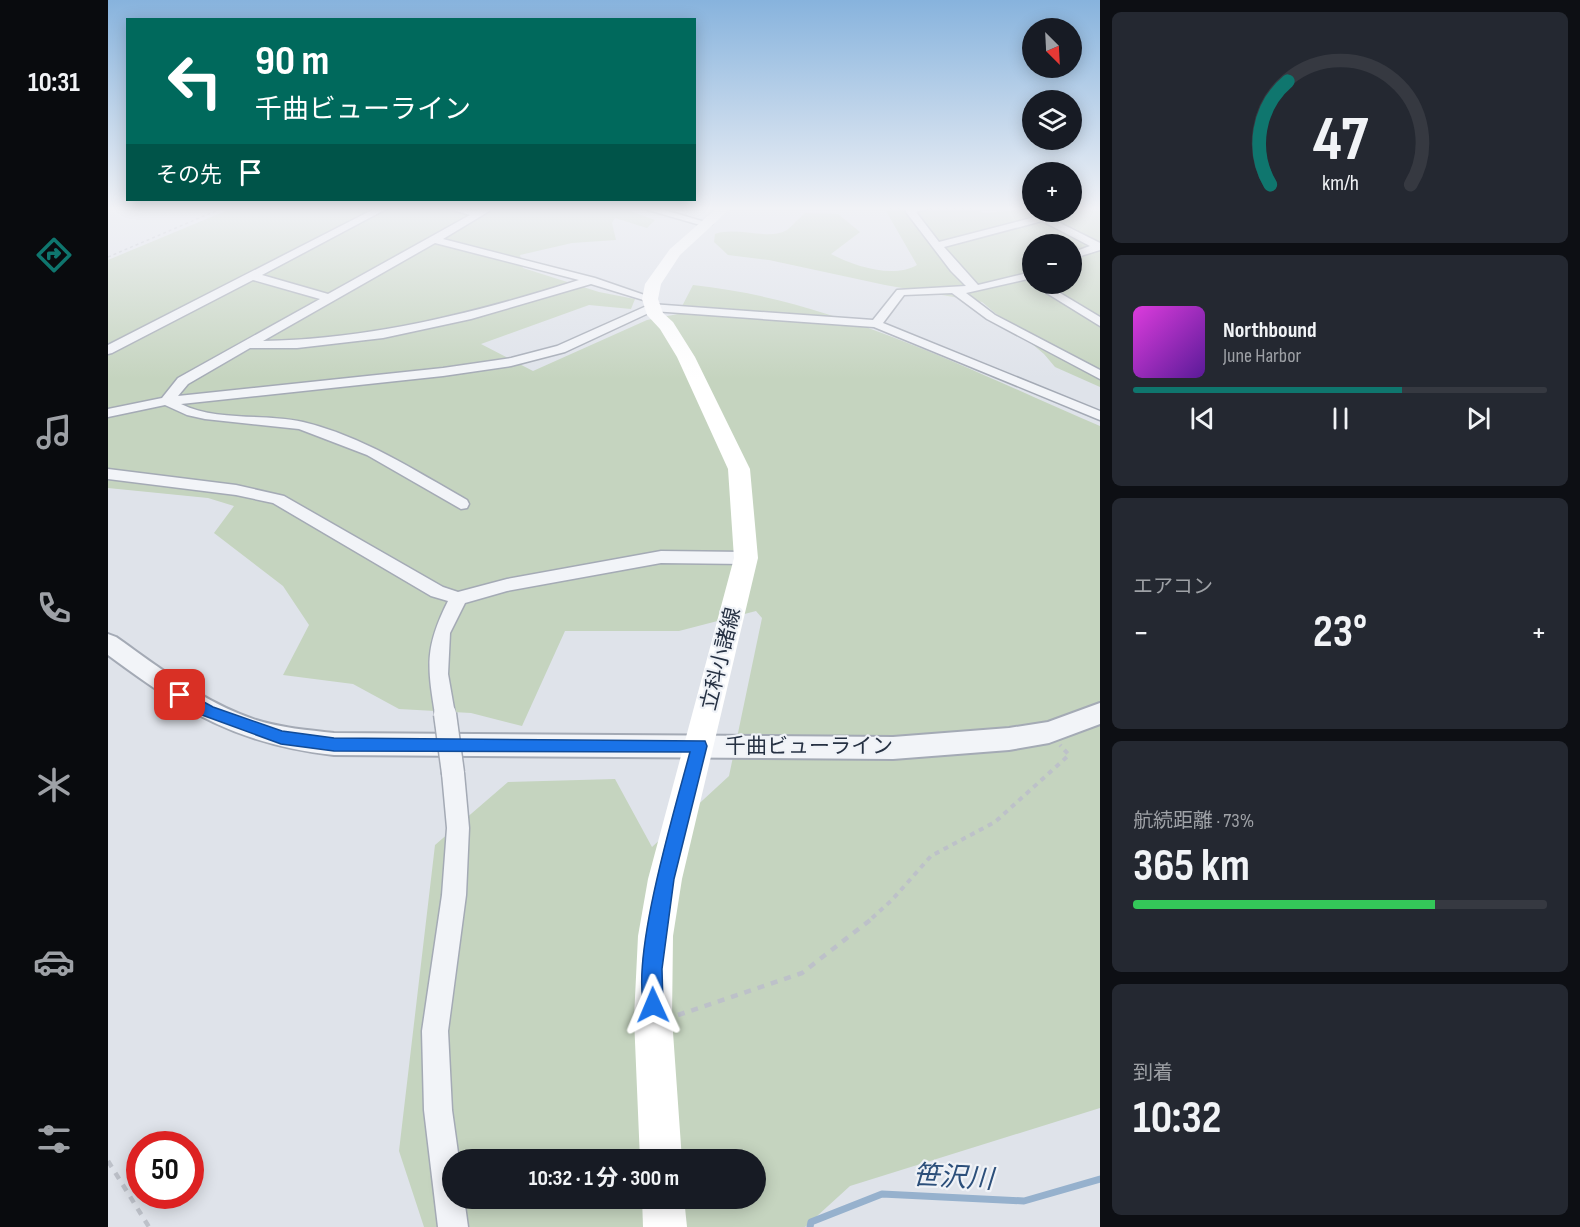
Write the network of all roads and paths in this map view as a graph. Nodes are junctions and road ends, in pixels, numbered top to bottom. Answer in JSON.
{"nodes":[{"id":1,"x":275,"y":264,"type":"edge"},
{"id":2,"x":392,"y":264,"type":"edge"},
{"id":3,"x":530,"y":264,"type":"edge"},
{"id":4,"x":665,"y":264,"type":"edge"},
{"id":5,"x":954,"y":264,"type":"edge"},
{"id":6,"x":252,"y":276,"type":"junction"},
{"id":7,"x":591,"y":280,"type":"junction"},
{"id":8,"x":1022,"y":281,"type":"edge"},
{"id":9,"x":976,"y":289,"type":"junction"},
{"id":10,"x":955,"y":290,"type":"junction"},
{"id":11,"x":1056,"y":294,"type":"edge"},
{"id":12,"x":332,"y":298,"type":"junction"},
{"id":13,"x":651,"y":303,"type":"junction"},
{"id":14,"x":1100,"y":322,"type":"edge"},
{"id":15,"x":876,"y":324,"type":"junction"},
{"id":16,"x":251,"y":345,"type":"junction"},
{"id":17,"x":108,"y":351,"type":"edge"},
{"id":18,"x":1100,"y":375,"type":"edge"},
{"id":19,"x":167,"y":401,"type":"junction"},
{"id":20,"x":108,"y":413,"type":"edge"},
{"id":21,"x":1100,"y":416,"type":"edge"},
{"id":22,"x":108,"y":474,"type":"edge"},
{"id":23,"x":461,"y":504,"type":"dead end"},
{"id":24,"x":746,"y":558,"type":"junction"},
{"id":25,"x":458,"y":598,"type":"junction"},
{"id":26,"x":108,"y":643,"type":"edge"},
{"id":27,"x":1100,"y":713,"type":"edge"},
{"id":28,"x":1049,"y":732,"type":"junction"},
{"id":29,"x":699,"y":746,"type":"junction"},
{"id":30,"x":653,"y":1024,"type":"junction"},
{"id":31,"x":660,"y":1149,"type":"edge"},
{"id":32,"x":108,"y":1161,"type":"edge"},
{"id":33,"x":664,"y":1209,"type":"edge"},
{"id":34,"x":149,"y":1227,"type":"edge"},
{"id":35,"x":453,"y":1227,"type":"edge"},
{"id":36,"x":665,"y":1227,"type":"edge"}],
"edges":[{"from":1,"to":6,"type":"street"},
{"from":2,"to":12,"type":"street"},
{"from":3,"to":7,"type":"street"},
{"from":4,"to":13,"type":"main road"},
{"from":5,"to":9,"type":"street"},
{"from":6,"to":12,"type":"street"},
{"from":6,"to":17,"type":"street"},
{"from":7,"to":13,"type":"street"},
{"from":7,"to":16,"type":"street"},
{"from":8,"to":9,"type":"street"},
{"from":9,"to":10,"type":"street"},
{"from":10,"to":15,"type":"street"},
{"from":10,"to":18,"type":"street"},
{"from":11,"to":14,"type":"street"},
{"from":12,"to":16,"type":"street"},
{"from":13,"to":15,"type":"street"},
{"from":13,"to":19,"type":"street"},
{"from":13,"to":24,"type":"main road","name":"立科小諸線"},
{"from":15,"to":21,"type":"street"},
{"from":16,"to":19,"type":"street"},
{"from":19,"to":20,"type":"street"},
{"from":19,"to":23,"type":"street"},
{"from":22,"to":25,"type":"street"},
{"from":24,"to":25,"type":"street"},
{"from":24,"to":29,"type":"main road","name":"立科小諸線"},
{"from":25,"to":35,"type":"street","bridge":true},
{"from":26,"to":29,"type":"street","name":"千曲ビューライン"},
{"from":27,"to":28,"type":"street","name":"千曲ビューライン"},
{"from":28,"to":29,"type":"street","name":"千曲ビューライン"},
{"from":28,"to":30,"type":"path"},
{"from":29,"to":30,"type":"main road","name":"立科小諸線"},
{"from":30,"to":31,"type":"main road","name":"立科小諸線"},
{"from":32,"to":34,"type":"path"},
{"from":33,"to":36,"type":"main road"}]}
